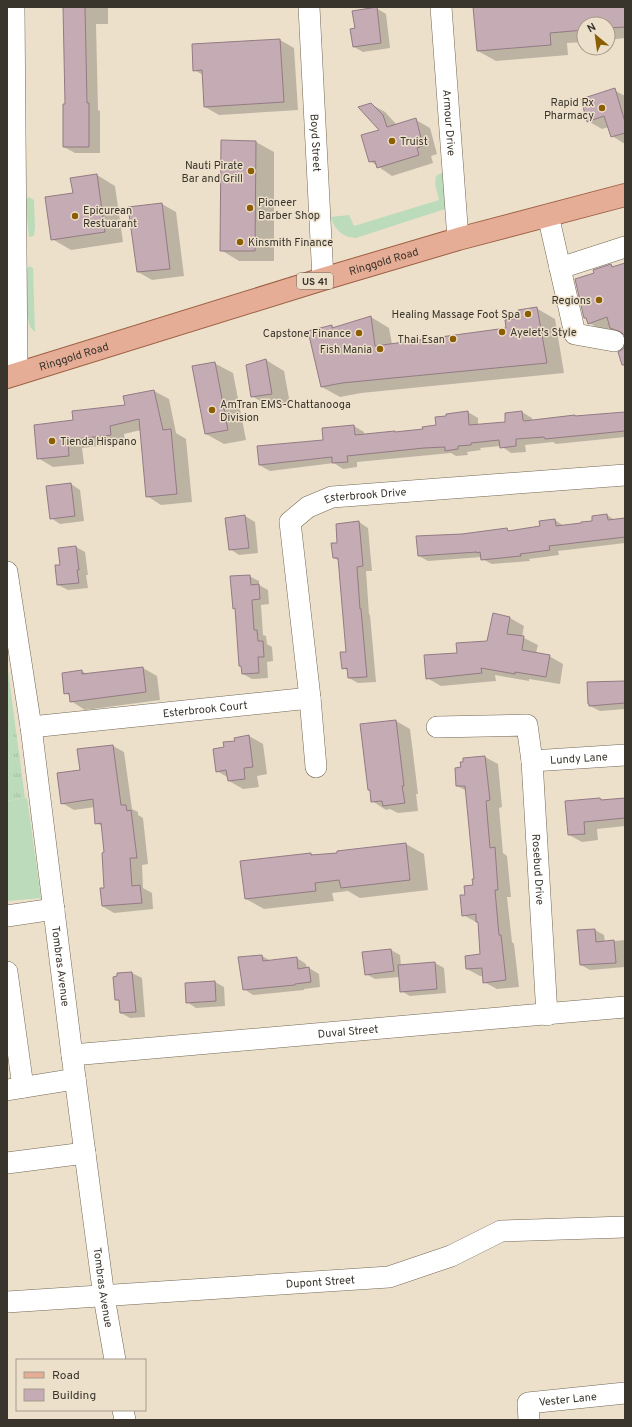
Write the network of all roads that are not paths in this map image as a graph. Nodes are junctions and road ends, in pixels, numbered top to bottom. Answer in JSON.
{"nodes":[{"id":1,"x":14,"y":7,"type":"edge"},
{"id":2,"x":309,"y":7,"type":"edge"},
{"id":3,"x":441,"y":7,"type":"edge"},
{"id":4,"x":625,"y":195,"type":"edge"},
{"id":5,"x":548,"y":215,"type":"junction"},
{"id":6,"x":458,"y":238,"type":"junction"},
{"id":7,"x":625,"y":247,"type":"edge"},
{"id":8,"x":560,"y":268,"type":"junction"},
{"id":9,"x":323,"y":279,"type":"junction"},
{"id":10,"x":614,"y":341,"type":"dead end"},
{"id":11,"x":12,"y":376,"type":"edge"},
{"id":12,"x":625,"y":475,"type":"edge"},
{"id":13,"x":7,"y":577,"type":"edge"},
{"id":14,"x":310,"y":698,"type":"junction"},
{"id":15,"x":31,"y":727,"type":"junction"},
{"id":16,"x":437,"y":727,"type":"dead end"},
{"id":17,"x":625,"y":755,"type":"edge"},
{"id":18,"x":532,"y":761,"type":"junction"},
{"id":19,"x":316,"y":767,"type":"dead end"},
{"id":20,"x":54,"y":909,"type":"junction"},
{"id":21,"x":7,"y":916,"type":"edge"},
{"id":22,"x":7,"y":972,"type":"edge"},
{"id":23,"x":625,"y":1007,"type":"edge"},
{"id":24,"x":547,"y":1015,"type":"junction"},
{"id":25,"x":72,"y":1055,"type":"junction"},
{"id":26,"x":75,"y":1079,"type":"junction"},
{"id":27,"x":15,"y":1088,"type":"edge"},
{"id":28,"x":85,"y":1153,"type":"junction"},
{"id":29,"x":7,"y":1163,"type":"edge"},
{"id":30,"x":625,"y":1226,"type":"edge"},
{"id":31,"x":104,"y":1297,"type":"junction"},
{"id":32,"x":7,"y":1302,"type":"edge"},
{"id":33,"x":115,"y":1359,"type":"edge"},
{"id":34,"x":625,"y":1393,"type":"edge"},
{"id":35,"x":529,"y":1420,"type":"edge"}],
"edges":[{"from":1,"to":11,"type":"street"},
{"from":2,"to":9,"type":"street","name":"Boyd Street"},
{"from":3,"to":6,"type":"street","name":"Armour Drive"},
{"from":4,"to":5,"type":"main road","name":"Ringgold Road","number":"US 41"},
{"from":5,"to":6,"type":"main road","name":"Ringgold Road","number":"US 41"},
{"from":5,"to":8,"type":"street"},
{"from":6,"to":9,"type":"main road","name":"Ringgold Road","number":"US 41"},
{"from":7,"to":8,"type":"street"},
{"from":8,"to":10,"type":"street"},
{"from":9,"to":11,"type":"main road","name":"Ringgold Road","number":"US 41"},
{"from":12,"to":14,"type":"street","name":"Esterbrook Drive"},
{"from":13,"to":15,"type":"street","name":"Tombras Avenue"},
{"from":14,"to":15,"type":"street","name":"Esterbrook Court"},
{"from":14,"to":19,"type":"street"},
{"from":15,"to":20,"type":"street","name":"Tombras Avenue"},
{"from":16,"to":18,"type":"street","name":"Rosebud Drive"},
{"from":17,"to":18,"type":"street","name":"Lundy Lane"},
{"from":18,"to":24,"type":"street","name":"Rosebud Drive"},
{"from":20,"to":21,"type":"street"},
{"from":20,"to":25,"type":"street","name":"Tombras Avenue"},
{"from":22,"to":27,"type":"street"},
{"from":23,"to":24,"type":"street","name":"Duval Street"},
{"from":24,"to":25,"type":"street","name":"Duval Street"},
{"from":25,"to":26,"type":"street","name":"Tombras Avenue"},
{"from":26,"to":27,"type":"street"},
{"from":26,"to":28,"type":"street","name":"Tombras Avenue"},
{"from":28,"to":29,"type":"street"},
{"from":28,"to":31,"type":"street","name":"Tombras Avenue"},
{"from":30,"to":31,"type":"street","name":"Dupont Street"},
{"from":31,"to":32,"type":"street","name":"Dupont Street"},
{"from":31,"to":33,"type":"street","name":"Tombras Avenue"},
{"from":34,"to":35,"type":"street","name":"Vester Lane"}]}
